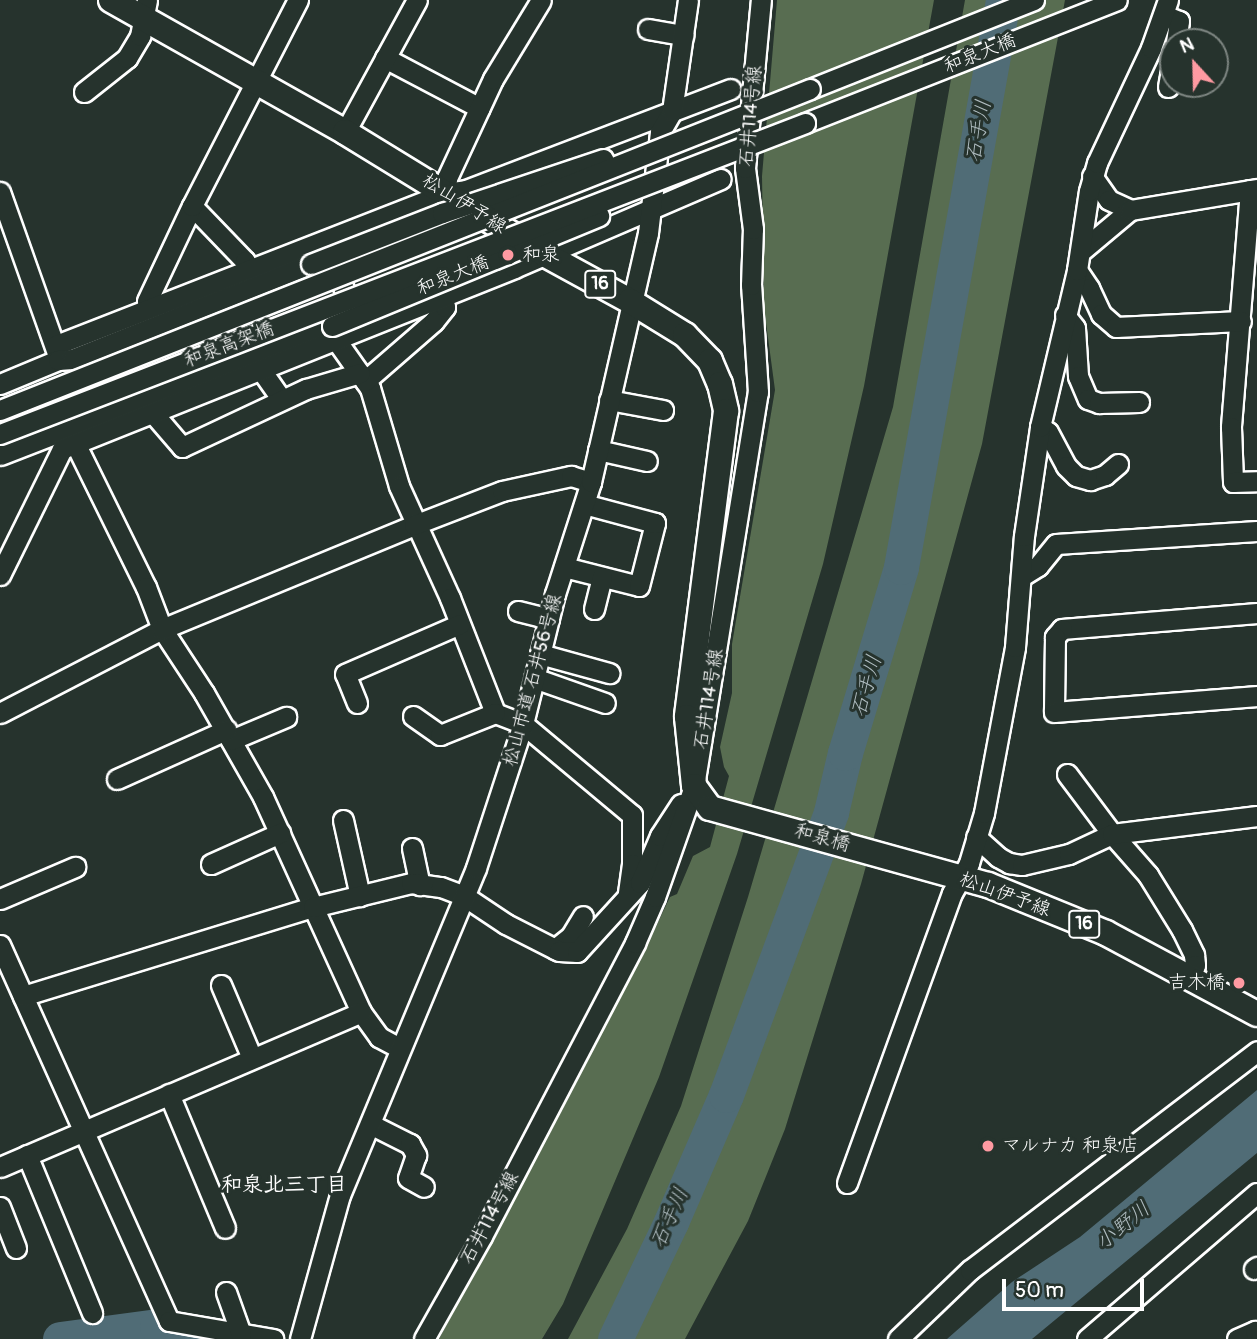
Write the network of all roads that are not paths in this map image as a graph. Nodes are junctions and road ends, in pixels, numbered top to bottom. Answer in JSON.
{"nodes":[{"id":1,"x":111,"y":0,"type":"edge"},
{"id":2,"x":298,"y":0,"type":"edge"},
{"id":3,"x":416,"y":0,"type":"edge"},
{"id":4,"x":541,"y":0,"type":"edge"},
{"id":5,"x":688,"y":0,"type":"edge"},
{"id":6,"x":761,"y":0,"type":"edge"},
{"id":7,"x":1034,"y":0,"type":"edge"},
{"id":8,"x":1116,"y":0,"type":"edge"},
{"id":9,"x":1185,"y":0,"type":"edge"},
{"id":10,"x":1166,"y":8,"type":"edge"},
{"id":11,"x":145,"y":9,"type":"edge"},
{"id":12,"x":1179,"y":28,"type":"edge"},
{"id":13,"x":648,"y":29,"type":"dead end"},
{"id":14,"x":682,"y":35,"type":"junction"},
{"id":15,"x":385,"y":58,"type":"junction"},
{"id":16,"x":257,"y":82,"type":"junction"},
{"id":17,"x":730,"y":89,"type":"dead end"},
{"id":18,"x":84,"y":92,"type":"dead end"},
{"id":19,"x":480,"y":108,"type":"junction"},
{"id":20,"x":672,"y":111,"type":"junction"},
{"id":21,"x":345,"y":132,"type":"junction"},
{"id":22,"x":680,"y":141,"type":"junction"},
{"id":23,"x":725,"y":154,"type":"junction"},
{"id":24,"x":1093,"y":176,"type":"junction"},
{"id":25,"x":721,"y":179,"type":"dead end"},
{"id":26,"x":1254,"y":190,"type":"edge"},
{"id":27,"x":0,"y":192,"type":"edge"},
{"id":28,"x":444,"y":193,"type":"junction"},
{"id":29,"x":192,"y":206,"type":"junction"},
{"id":30,"x":650,"y":209,"type":"junction"},
{"id":31,"x":1130,"y":210,"type":"junction"},
{"id":32,"x":450,"y":234,"type":"joint"},
{"id":33,"x":324,"y":240,"type":"junction"},
{"id":34,"x":544,"y":254,"type":"junction"},
{"id":35,"x":458,"y":255,"type":"joint"},
{"id":36,"x":1078,"y":261,"type":"junction"},
{"id":37,"x":249,"y":269,"type":"junction"},
{"id":38,"x":441,"y":297,"type":"junction"},
{"id":39,"x":630,"y":301,"type":"junction"},
{"id":40,"x":149,"y":308,"type":"junction"},
{"id":41,"x":1065,"y":314,"type":"junction"},
{"id":42,"x":1241,"y":321,"type":"junction"},
{"id":43,"x":360,"y":331,"type":"junction"},
{"id":44,"x":334,"y":333,"type":"junction"},
{"id":45,"x":57,"y":353,"type":"junction"},
{"id":46,"x":1248,"y":359,"type":"edge"},
{"id":47,"x":261,"y":370,"type":"junction"},
{"id":48,"x":363,"y":377,"type":"junction"},
{"id":49,"x":0,"y":383,"type":"edge"},
{"id":50,"x":281,"y":399,"type":"junction"},
{"id":51,"x":609,"y":400,"type":"junction"},
{"id":52,"x":1139,"y":402,"type":"dead end"},
{"id":53,"x":0,"y":410,"type":"edge"},
{"id":54,"x":663,"y":410,"type":"dead end"},
{"id":55,"x":152,"y":412,"type":"junction"},
{"id":56,"x":1040,"y":427,"type":"junction"},
{"id":57,"x":0,"y":434,"type":"edge"},
{"id":58,"x":69,"y":446,"type":"junction"},
{"id":59,"x":598,"y":450,"type":"junction"},
{"id":60,"x":0,"y":456,"type":"edge"},
{"id":61,"x":647,"y":461,"type":"dead end"},
{"id":62,"x":1118,"y":464,"type":"dead end"},
{"id":63,"x":1257,"y":481,"type":"edge"},
{"id":64,"x":591,"y":482,"type":"junction"},
{"id":65,"x":584,"y":504,"type":"junction"},
{"id":66,"x":414,"y":525,"type":"junction"},
{"id":67,"x":1257,"y":531,"type":"edge"},
{"id":68,"x":564,"y":567,"type":"junction"},
{"id":69,"x":0,"y":575,"type":"edge"},
{"id":70,"x":1022,"y":576,"type":"junction"},
{"id":71,"x":602,"y":577,"type":"junction"},
{"id":72,"x":594,"y":609,"type":"dead end"},
{"id":73,"x":518,"y":611,"type":"dead end"},
{"id":74,"x":1257,"y":613,"type":"edge"},
{"id":75,"x":549,"y":619,"type":"junction"},
{"id":76,"x":460,"y":624,"type":"junction"},
{"id":77,"x":162,"y":629,"type":"junction"},
{"id":78,"x":540,"y":654,"type":"junction"},
{"id":79,"x":609,"y":673,"type":"dead end"},
{"id":80,"x":534,"y":678,"type":"junction"},
{"id":81,"x":1257,"y":695,"type":"edge"},
{"id":82,"x":357,"y":703,"type":"dead end"},
{"id":83,"x":605,"y":703,"type":"dead end"},
{"id":84,"x":0,"y":713,"type":"edge"},
{"id":85,"x":495,"y":713,"type":"junction"},
{"id":86,"x":412,"y":716,"type":"dead end"},
{"id":87,"x":286,"y":717,"type":"dead end"},
{"id":88,"x":523,"y":724,"type":"junction"},
{"id":89,"x":229,"y":735,"type":"junction"},
{"id":90,"x":1067,"y":774,"type":"dead end"},
{"id":91,"x":117,"y":779,"type":"dead end"},
{"id":92,"x":694,"y":786,"type":"junction"},
{"id":93,"x":1257,"y":816,"type":"edge"},
{"id":94,"x":343,"y":820,"type":"dead end"},
{"id":95,"x":280,"y":833,"type":"junction"},
{"id":96,"x":1112,"y":834,"type":"junction"},
{"id":97,"x":976,"y":837,"type":"junction"},
{"id":98,"x":412,"y":848,"type":"dead end"},
{"id":99,"x":900,"y":861,"type":"joint"},
{"id":100,"x":211,"y":864,"type":"dead end"},
{"id":101,"x":75,"y":867,"type":"dead end"},
{"id":102,"x":960,"y":878,"type":"junction"},
{"id":103,"x":420,"y":884,"type":"junction"},
{"id":104,"x":360,"y":896,"type":"junction"},
{"id":105,"x":464,"y":896,"type":"junction"},
{"id":106,"x":627,"y":898,"type":"junction"},
{"id":107,"x":0,"y":899,"type":"edge"},
{"id":108,"x":313,"y":907,"type":"junction"},
{"id":109,"x":583,"y":916,"type":"dead end"},
{"id":110,"x":0,"y":945,"type":"edge"},
{"id":111,"x":555,"y":949,"type":"junction"},
{"id":112,"x":1190,"y":978,"type":"junction"},
{"id":113,"x":221,"y":985,"type":"dead end"},
{"id":114,"x":23,"y":996,"type":"junction"},
{"id":115,"x":361,"y":1012,"type":"junction"},
{"id":116,"x":1257,"y":1014,"type":"edge"},
{"id":117,"x":401,"y":1048,"type":"junction"},
{"id":118,"x":1257,"y":1051,"type":"edge"},
{"id":119,"x":252,"y":1058,"type":"junction"},
{"id":120,"x":169,"y":1094,"type":"junction"},
{"id":121,"x":370,"y":1124,"type":"junction"},
{"id":122,"x":86,"y":1131,"type":"junction"},
{"id":123,"x":27,"y":1155,"type":"junction"},
{"id":124,"x":0,"y":1167,"type":"edge"},
{"id":125,"x":847,"y":1183,"type":"dead end"},
{"id":126,"x":424,"y":1187,"type":"dead end"},
{"id":127,"x":1257,"y":1193,"type":"edge"},
{"id":128,"x":0,"y":1208,"type":"edge"},
{"id":129,"x":225,"y":1228,"type":"dead end"},
{"id":130,"x":16,"y":1248,"type":"dead end"},
{"id":131,"x":226,"y":1292,"type":"dead end"},
{"id":132,"x":92,"y":1313,"type":"dead end"},
{"id":133,"x":241,"y":1334,"type":"junction"},
{"id":134,"x":1257,"y":1336,"type":"edge"},
{"id":135,"x":273,"y":1339,"type":"edge"},
{"id":136,"x":300,"y":1339,"type":"edge"},
{"id":137,"x":424,"y":1339,"type":"edge"},
{"id":138,"x":898,"y":1339,"type":"edge"},
{"id":139,"x":1087,"y":1339,"type":"edge"},
{"id":140,"x":1237,"y":1339,"type":"edge"}],
"edges":[{"from":1,"to":11,"type":"main road","name":"松山伊予線","number":"16"},
{"from":2,"to":16,"type":"street"},
{"from":3,"to":15,"type":"street"},
{"from":4,"to":19,"type":"street"},
{"from":5,"to":14,"type":"street","name":"松山市道 石井56号線"},
{"from":6,"to":92,"type":"street","name":"石井114号線"},
{"from":7,"to":22,"type":"street","name":"和泉大橋","bridge":true},
{"from":8,"to":23,"type":"street","name":"和泉大橋","bridge":true},
{"from":9,"to":10,"type":"street"},
{"from":10,"to":12,"type":"street"},
{"from":10,"to":24,"type":"street"},
{"from":11,"to":16,"type":"main road","name":"松山伊予線","number":"16"},
{"from":11,"to":18,"type":"street"},
{"from":13,"to":14,"type":"street"},
{"from":14,"to":20,"type":"street","name":"松山市道 石井56号線"},
{"from":15,"to":19,"type":"street"},
{"from":15,"to":21,"type":"street"},
{"from":16,"to":21,"type":"main road","name":"松山伊予線","number":"16"},
{"from":16,"to":29,"type":"street"},
{"from":17,"to":20,"type":"street"},
{"from":19,"to":28,"type":"street"},
{"from":20,"to":28,"type":"street"},
{"from":20,"to":30,"type":"street","name":"松山市道 石井56号線"},
{"from":21,"to":28,"type":"main road","name":"松山伊予線","number":"16"},
{"from":22,"to":32,"type":"street","name":"和泉大橋","bridge":true},
{"from":22,"to":45,"type":"street","name":"和泉大橋","bridge":true},
{"from":23,"to":35,"type":"street","name":"和泉大橋","bridge":true},
{"from":23,"to":44,"type":"street","name":"和泉大橋","bridge":true},
{"from":24,"to":31,"type":"street"},
{"from":24,"to":36,"type":"street"},
{"from":25,"to":30,"type":"street"},
{"from":26,"to":31,"type":"street"},
{"from":26,"to":42,"type":"street"},
{"from":27,"to":45,"type":"street"},
{"from":28,"to":33,"type":"street"},
{"from":28,"to":34,"type":"main road","name":"松山伊予線","number":"16"},
{"from":29,"to":37,"type":"street"},
{"from":29,"to":40,"type":"street"},
{"from":30,"to":34,"type":"street"},
{"from":30,"to":39,"type":"street","name":"松山市道 石井56号線"},
{"from":31,"to":36,"type":"street"},
{"from":32,"to":53,"type":"street","name":"和泉高架橋","bridge":true},
{"from":33,"to":37,"type":"street"},
{"from":33,"to":43,"type":"street"},
{"from":34,"to":38,"type":"street"},
{"from":34,"to":39,"type":"main road","name":"松山伊予線","number":"16"},
{"from":35,"to":57,"type":"street","name":"和泉高架橋","bridge":true},
{"from":36,"to":41,"type":"street"},
{"from":36,"to":42,"type":"street"},
{"from":37,"to":40,"type":"street"},
{"from":38,"to":43,"type":"street"},
{"from":38,"to":48,"type":"street"},
{"from":39,"to":51,"type":"street","name":"松山市道 石井56号線"},
{"from":39,"to":92,"type":"main road","name":"松山伊予線","number":"16"},
{"from":40,"to":45,"type":"street"},
{"from":41,"to":52,"type":"street"},
{"from":41,"to":56,"type":"street"},
{"from":42,"to":46,"type":"street"},
{"from":43,"to":44,"type":"street"},
{"from":44,"to":47,"type":"street"},
{"from":44,"to":48,"type":"street"},
{"from":44,"to":60,"type":"street"},
{"from":45,"to":49,"type":"street"},
{"from":46,"to":63,"type":"street"},
{"from":47,"to":50,"type":"street"},
{"from":47,"to":55,"type":"street"},
{"from":48,"to":50,"type":"street"},
{"from":48,"to":66,"type":"street"},
{"from":50,"to":55,"type":"street"},
{"from":51,"to":54,"type":"street"},
{"from":51,"to":59,"type":"street","name":"松山市道 石井56号線"},
{"from":55,"to":58,"type":"street"},
{"from":56,"to":62,"type":"street"},
{"from":56,"to":70,"type":"street"},
{"from":58,"to":69,"type":"street"},
{"from":58,"to":77,"type":"street"},
{"from":59,"to":61,"type":"street"},
{"from":59,"to":64,"type":"street","name":"松山市道 石井56号線"},
{"from":64,"to":65,"type":"street","name":"松山市道 石井56号線"},
{"from":64,"to":66,"type":"street"},
{"from":65,"to":68,"type":"street","name":"松山市道 石井56号線"},
{"from":65,"to":71,"type":"street"},
{"from":66,"to":76,"type":"street"},
{"from":66,"to":77,"type":"street"},
{"from":67,"to":70,"type":"street"},
{"from":68,"to":71,"type":"street"},
{"from":68,"to":75,"type":"street","name":"松山市道 石井56号線"},
{"from":70,"to":97,"type":"street"},
{"from":71,"to":72,"type":"street"},
{"from":73,"to":75,"type":"street"},
{"from":74,"to":81,"type":"street"},
{"from":75,"to":78,"type":"street","name":"松山市道 石井56号線"},
{"from":76,"to":82,"type":"street"},
{"from":76,"to":85,"type":"street"},
{"from":77,"to":84,"type":"street"},
{"from":77,"to":89,"type":"street"},
{"from":78,"to":79,"type":"street"},
{"from":78,"to":80,"type":"street","name":"松山市道 石井56号線"},
{"from":80,"to":83,"type":"street"},
{"from":80,"to":88,"type":"street","name":"松山市道 石井56号線"},
{"from":85,"to":86,"type":"street"},
{"from":85,"to":88,"type":"street"},
{"from":87,"to":89,"type":"street"},
{"from":88,"to":105,"type":"street","name":"松山市道 石井56号線"},
{"from":88,"to":106,"type":"street"},
{"from":89,"to":91,"type":"street"},
{"from":89,"to":95,"type":"street"},
{"from":90,"to":96,"type":"street"},
{"from":92,"to":99,"type":"main road","name":"和泉橋","number":"16"},
{"from":92,"to":106,"type":"street"},
{"from":92,"to":137,"type":"street","name":"石井114号線"},
{"from":93,"to":96,"type":"street"},
{"from":94,"to":104,"type":"street"},
{"from":95,"to":100,"type":"street"},
{"from":95,"to":108,"type":"street"},
{"from":96,"to":97,"type":"street"},
{"from":96,"to":112,"type":"street"},
{"from":97,"to":102,"type":"street"},
{"from":98,"to":103,"type":"street"},
{"from":99,"to":102,"type":"main road","name":"松山伊予線","number":"16"},
{"from":101,"to":107,"type":"street"},
{"from":102,"to":112,"type":"main road","name":"松山伊予線","number":"16"},
{"from":102,"to":125,"type":"street"},
{"from":103,"to":104,"type":"street"},
{"from":103,"to":105,"type":"street"},
{"from":104,"to":108,"type":"street"},
{"from":105,"to":111,"type":"street"},
{"from":105,"to":117,"type":"street","name":"松山市道 石井56号線"},
{"from":106,"to":111,"type":"street"},
{"from":108,"to":114,"type":"street"},
{"from":108,"to":115,"type":"street"},
{"from":109,"to":111,"type":"street"},
{"from":110,"to":114,"type":"street"},
{"from":112,"to":116,"type":"main road","name":"松山伊予線","number":"16"},
{"from":113,"to":119,"type":"street"},
{"from":114,"to":122,"type":"street"},
{"from":115,"to":117,"type":"street"},
{"from":115,"to":119,"type":"street"},
{"from":117,"to":121,"type":"street","name":"松山市道 石井56号線"},
{"from":118,"to":138,"type":"street"},
{"from":119,"to":120,"type":"street"},
{"from":120,"to":122,"type":"street"},
{"from":120,"to":129,"type":"street"},
{"from":121,"to":126,"type":"street"},
{"from":121,"to":136,"type":"street","name":"松山市道 石井56号線"},
{"from":122,"to":123,"type":"street"},
{"from":122,"to":133,"type":"street"},
{"from":123,"to":124,"type":"street"},
{"from":123,"to":132,"type":"street"},
{"from":127,"to":139,"type":"street"},
{"from":128,"to":130,"type":"street"},
{"from":131,"to":133,"type":"street"},
{"from":133,"to":135,"type":"street"},
{"from":134,"to":140,"type":"street"}]}
